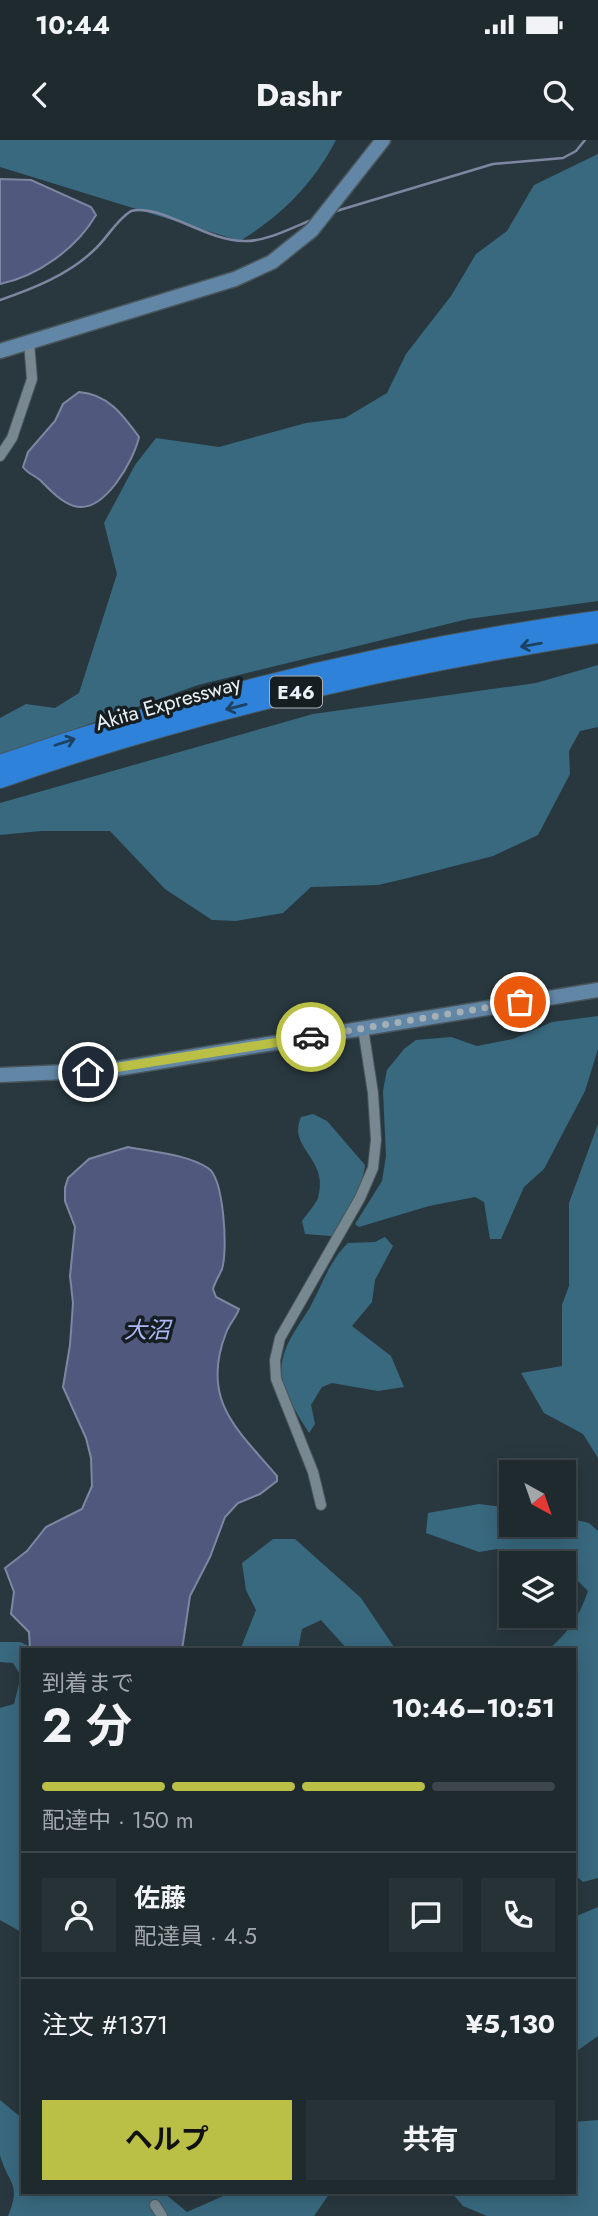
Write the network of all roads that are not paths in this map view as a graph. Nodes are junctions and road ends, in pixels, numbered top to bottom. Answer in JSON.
{"nodes":[{"id":1,"x":383,"y":140,"type":"edge"},
{"id":2,"x":29,"y":342,"type":"junction"},
{"id":3,"x":0,"y":351,"type":"edge"},
{"id":4,"x":0,"y":456,"type":"edge"},
{"id":5,"x":598,"y":620,"type":"edge"},
{"id":6,"x":598,"y":634,"type":"edge"},
{"id":7,"x":0,"y":764,"type":"edge"},
{"id":8,"x":0,"y":779,"type":"edge"},
{"id":9,"x":598,"y":989,"type":"edge"},
{"id":10,"x":363,"y":1028,"type":"junction"},
{"id":11,"x":0,"y":1075,"type":"edge"},
{"id":12,"x":321,"y":1505,"type":"dead end"},
{"id":13,"x":155,"y":2205,"type":"dead end"},
{"id":14,"x":162,"y":2216,"type":"edge"}],
"edges":[{"from":1,"to":2,"type":"main road"},
{"from":2,"to":3,"type":"main road"},
{"from":2,"to":4,"type":"street"},
{"from":7,"to":5,"type":"highway","name":"Akita Expressway","number":"E46","one_way":true},
{"from":6,"to":8,"type":"highway","name":"Akita Expressway","number":"E46","one_way":true},
{"from":9,"to":10,"type":"main road"},
{"from":10,"to":11,"type":"main road"},
{"from":10,"to":12,"type":"street"},
{"from":13,"to":14,"type":"street"}]}
